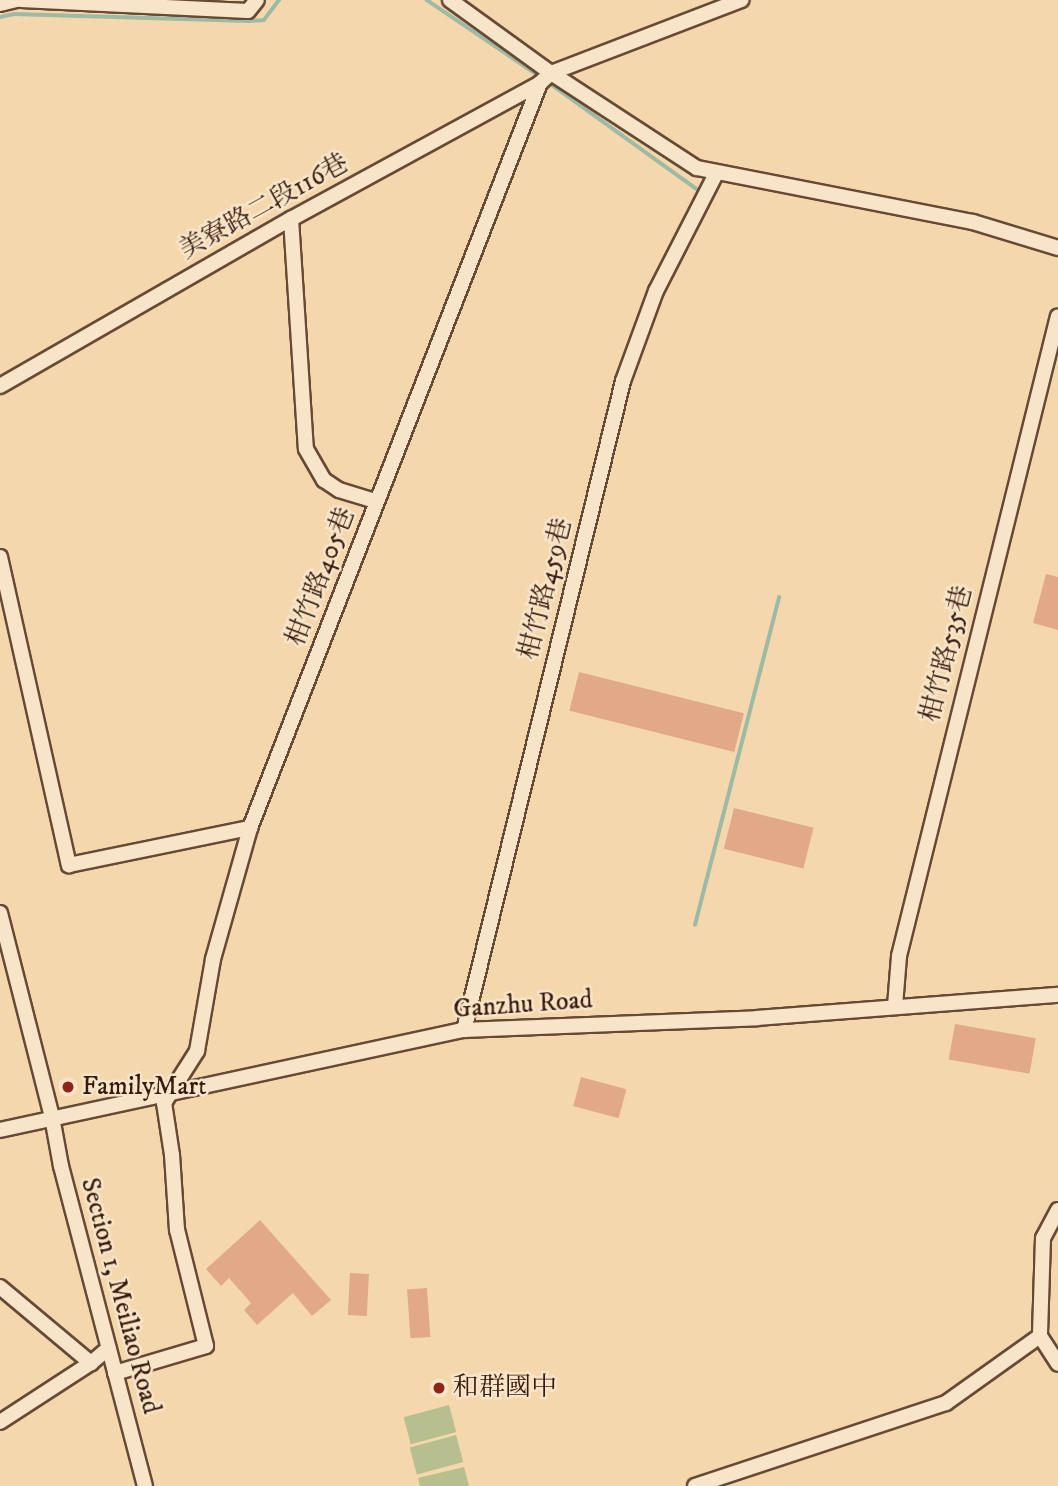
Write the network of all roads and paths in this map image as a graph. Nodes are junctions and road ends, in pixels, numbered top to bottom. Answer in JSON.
{"nodes":[{"id":1,"x":18,"y":0,"type":"edge"},
{"id":2,"x":257,"y":0,"type":"edge"},
{"id":3,"x":450,"y":0,"type":"edge"},
{"id":4,"x":741,"y":0,"type":"edge"},
{"id":5,"x":0,"y":4,"type":"edge"},
{"id":6,"x":551,"y":73,"type":"junction"},
{"id":7,"x":540,"y":83,"type":"junction"},
{"id":8,"x":716,"y":174,"type":"junction"},
{"id":9,"x":291,"y":219,"type":"junction"},
{"id":10,"x":1058,"y":247,"type":"edge"},
{"id":11,"x":1058,"y":316,"type":"edge"},
{"id":12,"x":0,"y":386,"type":"edge"},
{"id":13,"x":376,"y":501,"type":"junction"},
{"id":14,"x":0,"y":557,"type":"edge"},
{"id":15,"x":250,"y":828,"type":"junction"},
{"id":16,"x":0,"y":913,"type":"edge"},
{"id":17,"x":1058,"y":995,"type":"edge"},
{"id":18,"x":895,"y":1006,"type":"junction"},
{"id":19,"x":464,"y":1030,"type":"junction"},
{"id":20,"x":170,"y":1093,"type":"junction"},
{"id":21,"x":52,"y":1117,"type":"junction"},
{"id":22,"x":0,"y":1130,"type":"edge"},
{"id":23,"x":1058,"y":1210,"type":"edge"},
{"id":24,"x":0,"y":1287,"type":"edge"},
{"id":25,"x":1040,"y":1336,"type":"junction"},
{"id":26,"x":108,"y":1348,"type":"junction"},
{"id":27,"x":91,"y":1363,"type":"junction"},
{"id":28,"x":1058,"y":1364,"type":"edge"},
{"id":29,"x":114,"y":1373,"type":"junction"},
{"id":30,"x":0,"y":1422,"type":"edge"},
{"id":31,"x":145,"y":1486,"type":"edge"},
{"id":32,"x":695,"y":1486,"type":"edge"}],
"edges":[{"from":1,"to":2,"type":"street"},
{"from":1,"to":5,"type":"street"},
{"from":3,"to":6,"type":"street"},
{"from":4,"to":6,"type":"street"},
{"from":6,"to":7,"type":"street","name":"美寮路二段116巷"},
{"from":6,"to":8,"type":"street"},
{"from":7,"to":9,"type":"street","name":"美寮路二段116巷"},
{"from":7,"to":13,"type":"street","name":"柑竹路405巷"},
{"from":8,"to":10,"type":"street"},
{"from":8,"to":19,"type":"street","name":"柑竹路459巷"},
{"from":9,"to":12,"type":"street","name":"美寮路二段116巷"},
{"from":9,"to":13,"type":"street"},
{"from":11,"to":18,"type":"street","name":"柑竹路535巷"},
{"from":13,"to":15,"type":"street","name":"柑竹路405巷"},
{"from":14,"to":15,"type":"street"},
{"from":15,"to":20,"type":"street","name":"柑竹路405巷"},
{"from":16,"to":21,"type":"street","name":"Section 1, Meiliao Road"},
{"from":17,"to":18,"type":"street","name":"Ganzhu Road"},
{"from":18,"to":19,"type":"street","name":"Ganzhu Road"},
{"from":19,"to":20,"type":"street","name":"Ganzhu Road"},
{"from":20,"to":21,"type":"street","name":"Ganzhu Road"},
{"from":20,"to":29,"type":"street"},
{"from":21,"to":22,"type":"street","name":"Ganzhu Road"},
{"from":21,"to":26,"type":"street","name":"Section 1, Meiliao Road"},
{"from":23,"to":25,"type":"street"},
{"from":24,"to":27,"type":"street"},
{"from":25,"to":28,"type":"street"},
{"from":25,"to":32,"type":"street"},
{"from":26,"to":27,"type":"street"},
{"from":26,"to":29,"type":"street","name":"Section 1, Meiliao Road"},
{"from":27,"to":30,"type":"street"},
{"from":29,"to":31,"type":"street","name":"Section 1, Meiliao Road"}]}
